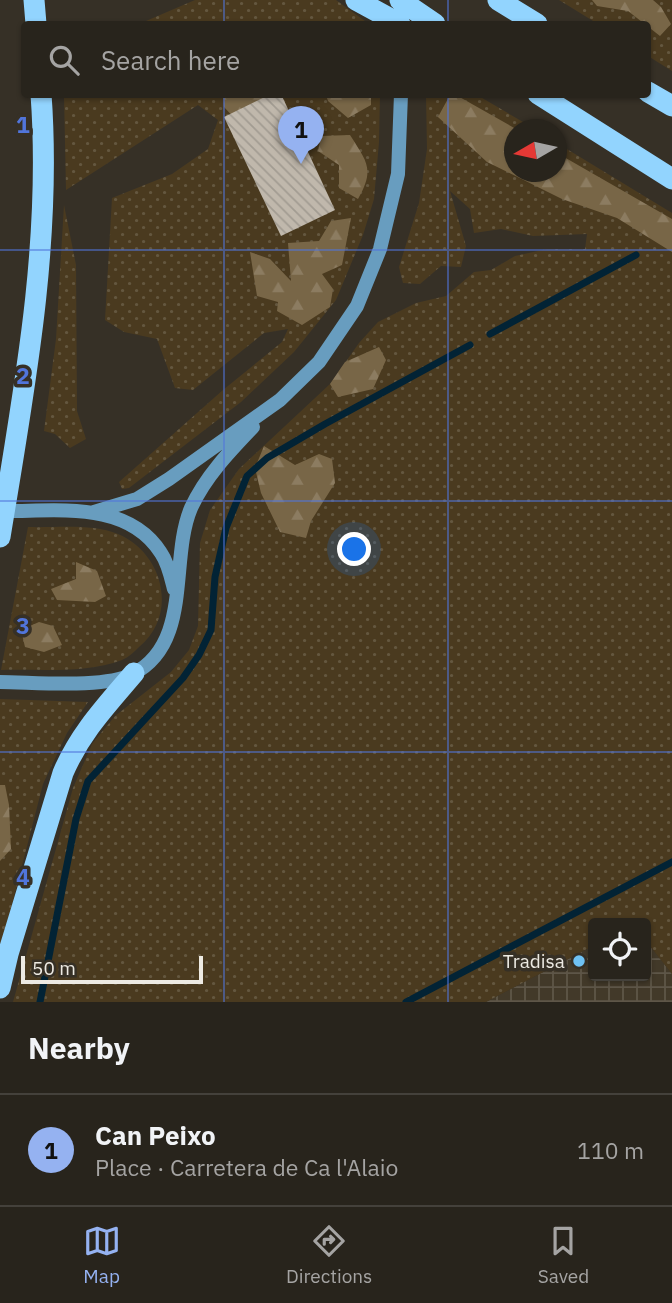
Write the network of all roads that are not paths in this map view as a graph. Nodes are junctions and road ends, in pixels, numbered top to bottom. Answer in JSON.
{"nodes":[{"id":1,"x":34,"y":0,"type":"edge"},
{"id":2,"x":398,"y":0,"type":"edge"},
{"id":3,"x":498,"y":0,"type":"edge"},
{"id":4,"x":362,"y":4,"type":"edge"},
{"id":5,"x":36,"y":21,"type":"edge"},
{"id":6,"x":393,"y":21,"type":"edge"},
{"id":7,"x":398,"y":21,"type":"edge"},
{"id":8,"x":430,"y":21,"type":"edge"},
{"id":9,"x":532,"y":21,"type":"edge"},
{"id":10,"x":651,"y":94,"type":"edge"},
{"id":11,"x":41,"y":98,"type":"edge"},
{"id":12,"x":401,"y":98,"type":"edge"},
{"id":13,"x":544,"y":98,"type":"edge"},
{"id":14,"x":672,"y":106,"type":"edge"},
{"id":15,"x":672,"y":179,"type":"edge"},
{"id":16,"x":280,"y":400,"type":"junction"},
{"id":17,"x":0,"y":511,"type":"edge"},
{"id":18,"x":94,"y":512,"type":"junction"},
{"id":19,"x":0,"y":537,"type":"edge"},
{"id":20,"x":176,"y":593,"type":"junction"},
{"id":21,"x":134,"y":673,"type":"junction"},
{"id":22,"x":0,"y":682,"type":"edge"},
{"id":23,"x":0,"y":988,"type":"edge"}],
"edges":[{"from":1,"to":5,"type":"highway"},
{"from":2,"to":7,"type":"street"},
{"from":2,"to":8,"type":"highway"},
{"from":3,"to":9,"type":"highway"},
{"from":4,"to":6,"type":"highway"},
{"from":10,"to":14,"type":"highway"},
{"from":11,"to":19,"type":"highway"},
{"from":12,"to":16,"type":"street"},
{"from":13,"to":15,"type":"highway"},
{"from":16,"to":18,"type":"street"},
{"from":16,"to":20,"type":"street"},
{"from":17,"to":18,"type":"street"},
{"from":18,"to":20,"type":"street"},
{"from":20,"to":21,"type":"street"},
{"from":21,"to":22,"type":"street"},
{"from":21,"to":23,"type":"highway"}]}
